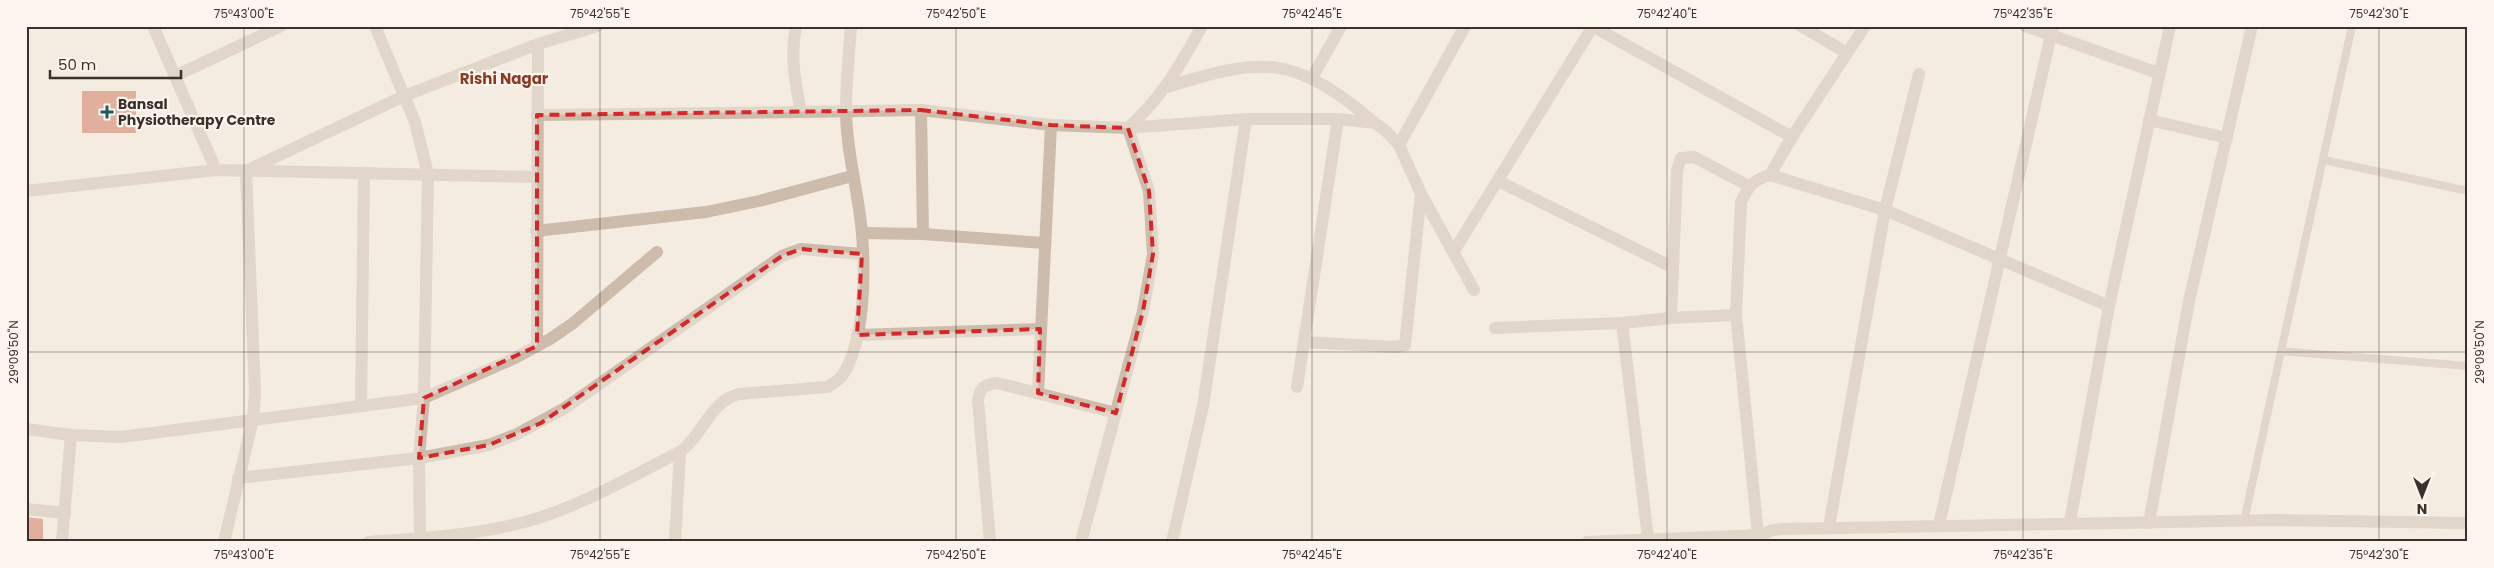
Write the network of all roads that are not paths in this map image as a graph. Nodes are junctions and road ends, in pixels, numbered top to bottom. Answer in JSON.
{"nodes":[{"id":1,"x":153,"y":26,"type":"edge"},
{"id":2,"x":281,"y":26,"type":"edge"},
{"id":3,"x":375,"y":26,"type":"edge"},
{"id":4,"x":598,"y":26,"type":"edge"},
{"id":5,"x":796,"y":26,"type":"edge"},
{"id":6,"x":851,"y":26,"type":"edge"},
{"id":7,"x":1202,"y":26,"type":"edge"},
{"id":8,"x":1341,"y":26,"type":"edge"},
{"id":9,"x":1465,"y":26,"type":"edge"},
{"id":10,"x":1593,"y":26,"type":"edge"},
{"id":11,"x":1801,"y":26,"type":"edge"},
{"id":12,"x":1865,"y":26,"type":"edge"},
{"id":13,"x":2025,"y":26,"type":"edge"},
{"id":14,"x":2170,"y":26,"type":"edge"},
{"id":15,"x":2252,"y":26,"type":"edge"},
{"id":16,"x":2352,"y":26,"type":"edge"},
{"id":17,"x":2051,"y":31,"type":"edge"},
{"id":18,"x":538,"y":44,"type":"junction"},
{"id":19,"x":1847,"y":53,"type":"junction"},
{"id":20,"x":2158,"y":73,"type":"junction"},
{"id":21,"x":1919,"y":74,"type":"dead end"},
{"id":22,"x":175,"y":76,"type":"junction"},
{"id":23,"x":1312,"y":78,"type":"junction"},
{"id":24,"x":1166,"y":87,"type":"junction"},
{"id":25,"x":404,"y":96,"type":"junction"},
{"id":26,"x":921,"y":110,"type":"junction"},
{"id":27,"x":846,"y":111,"type":"junction"},
{"id":28,"x":801,"y":112,"type":"junction"},
{"id":29,"x":537,"y":115,"type":"junction"},
{"id":30,"x":1246,"y":119,"type":"junction"},
{"id":31,"x":1338,"y":119,"type":"junction"},
{"id":32,"x":2149,"y":120,"type":"junction"},
{"id":33,"x":1375,"y":123,"type":"junction"},
{"id":34,"x":1051,"y":125,"type":"junction"},
{"id":35,"x":1128,"y":128,"type":"junction"},
{"id":36,"x":1792,"y":138,"type":"junction"},
{"id":37,"x":2226,"y":138,"type":"junction"},
{"id":38,"x":1399,"y":145,"type":"junction"},
{"id":39,"x":2324,"y":160,"type":"junction"},
{"id":40,"x":216,"y":170,"type":"junction"},
{"id":41,"x":246,"y":171,"type":"junction"},
{"id":42,"x":364,"y":173,"type":"junction"},
{"id":43,"x":428,"y":174,"type":"junction"},
{"id":44,"x":1770,"y":175,"type":"junction"},
{"id":45,"x":852,"y":176,"type":"junction"},
{"id":46,"x":536,"y":177,"type":"junction"},
{"id":47,"x":1498,"y":181,"type":"junction"},
{"id":48,"x":1748,"y":186,"type":"junction"},
{"id":49,"x":26,"y":191,"type":"edge"},
{"id":50,"x":2468,"y":191,"type":"edge"},
{"id":51,"x":1421,"y":194,"type":"junction"},
{"id":52,"x":1885,"y":210,"type":"junction"},
{"id":53,"x":536,"y":231,"type":"junction"},
{"id":54,"x":862,"y":233,"type":"junction"},
{"id":55,"x":923,"y":234,"type":"junction"},
{"id":56,"x":1044,"y":243,"type":"junction"},
{"id":57,"x":1454,"y":251,"type":"junction"},
{"id":58,"x":657,"y":252,"type":"dead end"},
{"id":59,"x":862,"y":254,"type":"junction"},
{"id":60,"x":2000,"y":258,"type":"junction"},
{"id":61,"x":1672,"y":267,"type":"junction"},
{"id":62,"x":1474,"y":290,"type":"dead end"},
{"id":63,"x":2109,"y":306,"type":"junction"},
{"id":64,"x":1736,"y":315,"type":"junction"},
{"id":65,"x":1671,"y":318,"type":"junction"},
{"id":66,"x":1622,"y":323,"type":"junction"},
{"id":67,"x":1495,"y":328,"type":"dead end"},
{"id":68,"x":1040,"y":329,"type":"junction"},
{"id":69,"x":857,"y":335,"type":"junction"},
{"id":70,"x":1304,"y":342,"type":"junction"},
{"id":71,"x":537,"y":346,"type":"junction"},
{"id":72,"x":2281,"y":351,"type":"junction"},
{"id":73,"x":2468,"y":366,"type":"edge"},
{"id":74,"x":1297,"y":387,"type":"dead end"},
{"id":75,"x":1038,"y":393,"type":"junction"},
{"id":76,"x":424,"y":398,"type":"junction"},
{"id":77,"x":361,"y":406,"type":"junction"},
{"id":78,"x":1116,"y":413,"type":"junction"},
{"id":79,"x":253,"y":419,"type":"junction"},
{"id":80,"x":26,"y":429,"type":"edge"},
{"id":81,"x":71,"y":435,"type":"junction"},
{"id":82,"x":680,"y":452,"type":"junction"},
{"id":83,"x":419,"y":458,"type":"junction"},
{"id":84,"x":238,"y":478,"type":"junction"},
{"id":85,"x":26,"y":509,"type":"edge"},
{"id":86,"x":64,"y":513,"type":"junction"},
{"id":87,"x":2244,"y":521,"type":"junction"},
{"id":88,"x":2070,"y":522,"type":"junction"},
{"id":89,"x":2149,"y":523,"type":"junction"},
{"id":90,"x":2468,"y":523,"type":"edge"},
{"id":91,"x":1939,"y":525,"type":"junction"},
{"id":92,"x":1829,"y":527,"type":"junction"},
{"id":93,"x":1759,"y":537,"type":"edge"},
{"id":94,"x":420,"y":538,"type":"junction"},
{"id":95,"x":1648,"y":538,"type":"junction"},
{"id":96,"x":62,"y":542,"type":"edge"},
{"id":97,"x":224,"y":542,"type":"edge"},
{"id":98,"x":369,"y":542,"type":"edge"},
{"id":99,"x":675,"y":542,"type":"edge"},
{"id":100,"x":990,"y":542,"type":"edge"},
{"id":101,"x":1081,"y":542,"type":"edge"},
{"id":102,"x":1172,"y":542,"type":"edge"},
{"id":103,"x":1587,"y":542,"type":"edge"}],
"edges":[{"from":1,"to":22,"type":"street"},
{"from":2,"to":22,"type":"street"},
{"from":3,"to":25,"type":"street"},
{"from":4,"to":18,"type":"street"},
{"from":5,"to":28,"type":"street"},
{"from":6,"to":27,"type":"street"},
{"from":7,"to":24,"type":"street"},
{"from":8,"to":23,"type":"street"},
{"from":9,"to":38,"type":"street"},
{"from":10,"to":36,"type":"street"},
{"from":10,"to":47,"type":"street"},
{"from":11,"to":19,"type":"street"},
{"from":12,"to":19,"type":"street"},
{"from":13,"to":17,"type":"street"},
{"from":14,"to":20,"type":"street"},
{"from":15,"to":37,"type":"street"},
{"from":16,"to":39,"type":"lane"},
{"from":17,"to":20,"type":"street"},
{"from":17,"to":60,"type":"street"},
{"from":18,"to":25,"type":"street"},
{"from":18,"to":29,"type":"street"},
{"from":19,"to":36,"type":"street"},
{"from":20,"to":32,"type":"street"},
{"from":21,"to":52,"type":"street"},
{"from":22,"to":40,"type":"street"},
{"from":23,"to":24,"type":"street"},
{"from":23,"to":33,"type":"street"},
{"from":24,"to":35,"type":"street"},
{"from":25,"to":41,"type":"street"},
{"from":25,"to":43,"type":"street"},
{"from":26,"to":27,"type":"street"},
{"from":26,"to":34,"type":"street"},
{"from":26,"to":55,"type":"street"},
{"from":27,"to":28,"type":"street"},
{"from":27,"to":45,"type":"street"},
{"from":28,"to":29,"type":"street"},
{"from":29,"to":46,"type":"street"},
{"from":30,"to":31,"type":"street"},
{"from":30,"to":35,"type":"street"},
{"from":30,"to":102,"type":"street"},
{"from":31,"to":33,"type":"street"},
{"from":31,"to":70,"type":"street"},
{"from":32,"to":37,"type":"street"},
{"from":32,"to":63,"type":"street"},
{"from":33,"to":38,"type":"street"},
{"from":34,"to":35,"type":"street"},
{"from":34,"to":56,"type":"street"},
{"from":35,"to":78,"type":"street"},
{"from":36,"to":44,"type":"street"},
{"from":37,"to":89,"type":"street"},
{"from":38,"to":51,"type":"street"},
{"from":39,"to":50,"type":"lane"},
{"from":39,"to":72,"type":"lane"},
{"from":40,"to":41,"type":"street"},
{"from":40,"to":49,"type":"street"},
{"from":41,"to":42,"type":"street"},
{"from":41,"to":79,"type":"street"},
{"from":42,"to":43,"type":"street"},
{"from":42,"to":77,"type":"street"},
{"from":43,"to":46,"type":"street"},
{"from":43,"to":76,"type":"street"},
{"from":44,"to":48,"type":"street"},
{"from":44,"to":52,"type":"street"},
{"from":45,"to":53,"type":"street"},
{"from":45,"to":54,"type":"street"},
{"from":46,"to":53,"type":"street"},
{"from":47,"to":57,"type":"street"},
{"from":47,"to":61,"type":"street"},
{"from":48,"to":61,"type":"street"},
{"from":48,"to":64,"type":"street"},
{"from":51,"to":57,"type":"street"},
{"from":51,"to":70,"type":"street"},
{"from":52,"to":60,"type":"street"},
{"from":52,"to":92,"type":"street"},
{"from":53,"to":71,"type":"street"},
{"from":54,"to":55,"type":"street"},
{"from":54,"to":59,"type":"street"},
{"from":55,"to":56,"type":"street"},
{"from":56,"to":68,"type":"street"},
{"from":57,"to":62,"type":"street"},
{"from":58,"to":71,"type":"street"},
{"from":59,"to":69,"type":"street"},
{"from":59,"to":83,"type":"street"},
{"from":60,"to":63,"type":"street"},
{"from":60,"to":91,"type":"street"},
{"from":61,"to":65,"type":"street"},
{"from":63,"to":88,"type":"street"},
{"from":64,"to":65,"type":"street"},
{"from":64,"to":93,"type":"street"},
{"from":65,"to":66,"type":"street"},
{"from":66,"to":67,"type":"street"},
{"from":66,"to":95,"type":"street"},
{"from":68,"to":69,"type":"street"},
{"from":68,"to":75,"type":"street"},
{"from":69,"to":82,"type":"street"},
{"from":70,"to":74,"type":"street"},
{"from":71,"to":76,"type":"street"},
{"from":72,"to":73,"type":"lane"},
{"from":72,"to":87,"type":"lane"},
{"from":75,"to":78,"type":"street"},
{"from":75,"to":100,"type":"street"},
{"from":76,"to":77,"type":"street"},
{"from":76,"to":83,"type":"street"},
{"from":77,"to":79,"type":"street"},
{"from":78,"to":101,"type":"street"},
{"from":79,"to":81,"type":"street"},
{"from":79,"to":84,"type":"street"},
{"from":80,"to":81,"type":"street"},
{"from":81,"to":86,"type":"street"},
{"from":82,"to":94,"type":"street"},
{"from":82,"to":99,"type":"street"},
{"from":83,"to":84,"type":"street"},
{"from":83,"to":94,"type":"street"},
{"from":84,"to":97,"type":"street"},
{"from":85,"to":86,"type":"street"},
{"from":86,"to":96,"type":"street"},
{"from":87,"to":89,"type":"street"},
{"from":87,"to":90,"type":"street"},
{"from":88,"to":89,"type":"street"},
{"from":88,"to":91,"type":"street"},
{"from":91,"to":92,"type":"street"},
{"from":92,"to":93,"type":"street"},
{"from":93,"to":95,"type":"street"},
{"from":94,"to":98,"type":"street"},
{"from":95,"to":103,"type":"street"}]}
